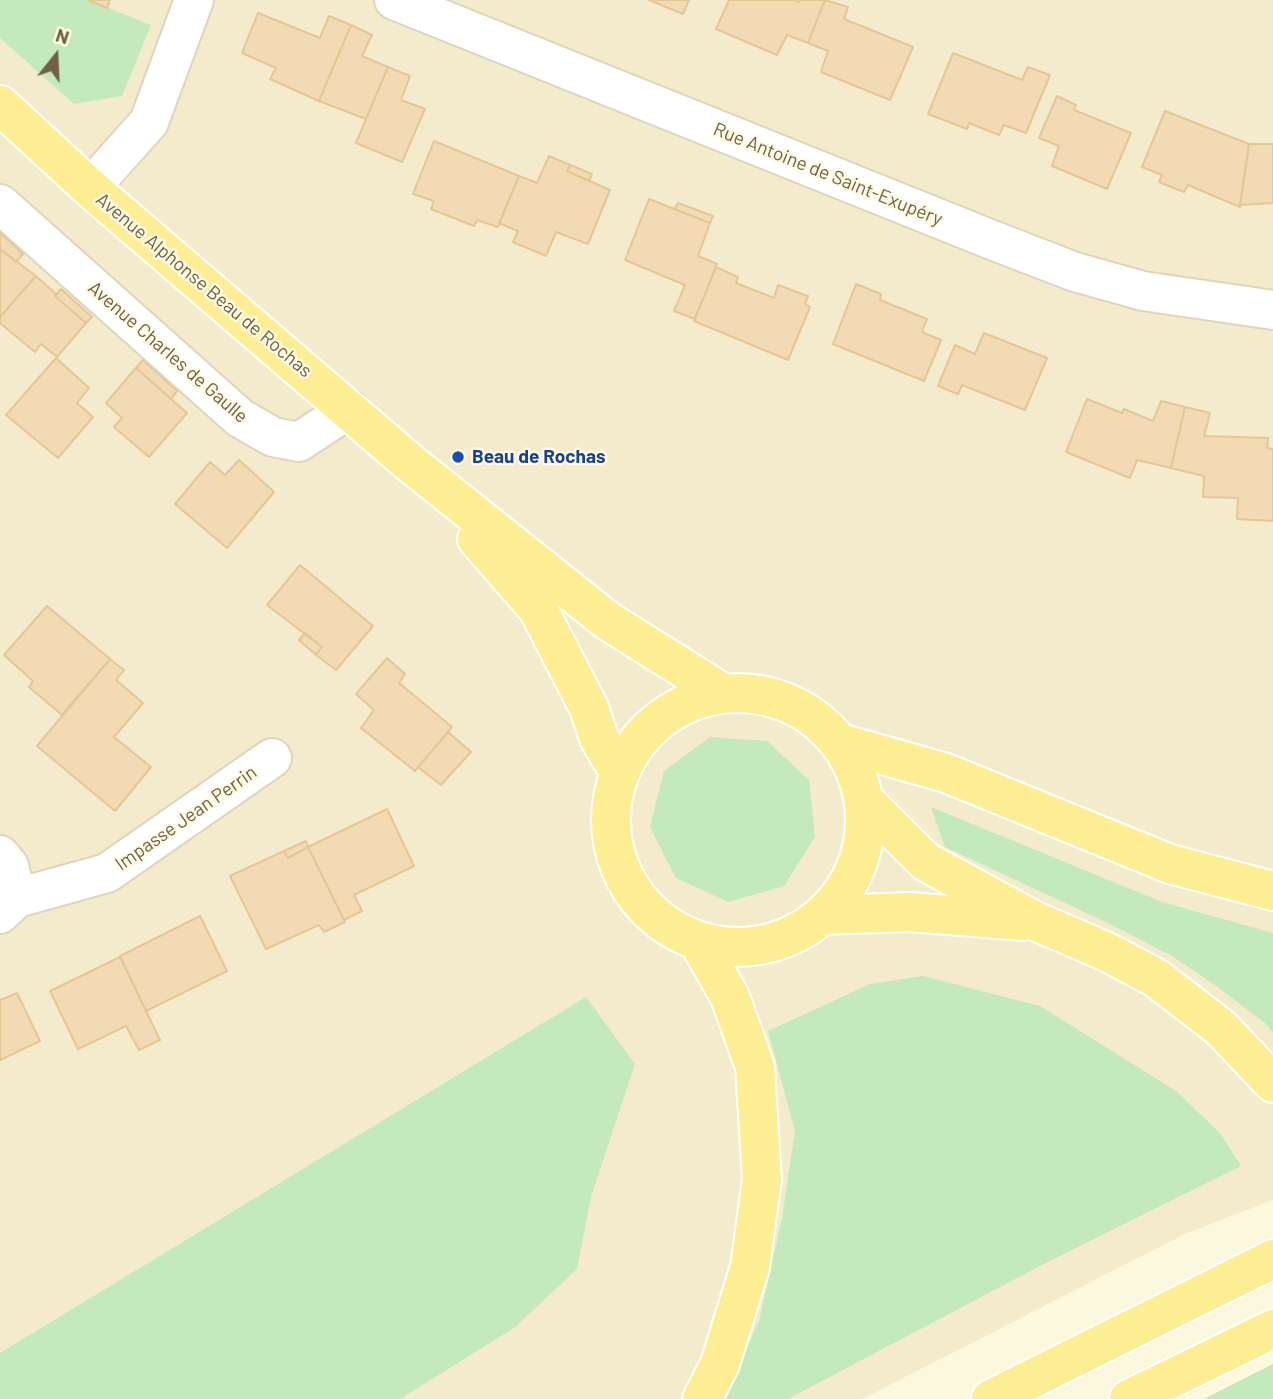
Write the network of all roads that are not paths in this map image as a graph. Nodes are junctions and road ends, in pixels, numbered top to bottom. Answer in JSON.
{"nodes":[{"id":1,"x":194,"y":0,"type":"edge"},
{"id":2,"x":394,"y":0,"type":"edge"},
{"id":3,"x":0,"y":105,"type":"edge"},
{"id":4,"x":90,"y":188,"type":"junction"},
{"id":5,"x":0,"y":205,"type":"edge"},
{"id":6,"x":1273,"y":310,"type":"edge"},
{"id":7,"x":349,"y":409,"type":"junction"},
{"id":8,"x":410,"y":463,"type":"junction"},
{"id":9,"x":722,"y":692,"type":"junction"},
{"id":10,"x":839,"y":743,"type":"junction"},
{"id":11,"x":272,"y":758,"type":"dead end"},
{"id":12,"x":619,"y":772,"type":"junction"},
{"id":13,"x":864,"y":800,"type":"junction"},
{"id":14,"x":0,"y":855,"type":"edge"},
{"id":15,"x":1273,"y":891,"type":"edge"},
{"id":16,"x":8,"y":906,"type":"edge"},
{"id":17,"x":823,"y":915,"type":"junction"},
{"id":18,"x":1035,"y":922,"type":"junction"},
{"id":19,"x":698,"y":941,"type":"junction"},
{"id":20,"x":1273,"y":1083,"type":"edge"},
{"id":21,"x":1273,"y":1259,"type":"edge"},
{"id":22,"x":1273,"y":1329,"type":"edge"},
{"id":23,"x":702,"y":1399,"type":"edge"},
{"id":24,"x":991,"y":1399,"type":"edge"},
{"id":25,"x":1129,"y":1399,"type":"edge"}],
"edges":[{"from":1,"to":4,"type":"street"},
{"from":2,"to":6,"type":"street","name":"Rue Antoine de Saint-Exupéry"},
{"from":3,"to":4,"type":"main road","name":"Avenue Alphonse Beau de Rochas"},
{"from":4,"to":7,"type":"main road","name":"Avenue Alphonse Beau de Rochas"},
{"from":5,"to":7,"type":"street","name":"Avenue Charles de Gaulle"},
{"from":7,"to":8,"type":"main road","name":"Avenue Alphonse Beau de Rochas"},
{"from":8,"to":9,"type":"main road","name":"Avenue Alphonse Beau de Rochas"},
{"from":8,"to":12,"type":"main road","name":"Avenue Alphonse Beau de Rochas"},
{"from":9,"to":10,"type":"main road"},
{"from":9,"to":12,"type":"main road"},
{"from":10,"to":13,"type":"main road"},
{"from":10,"to":15,"type":"main road"},
{"from":11,"to":16,"type":"street","name":"Impasse Jean Perrin"},
{"from":12,"to":19,"type":"main road"},
{"from":13,"to":17,"type":"main road"},
{"from":13,"to":18,"type":"main road"},
{"from":14,"to":16,"type":"street"},
{"from":17,"to":18,"type":"main road"},
{"from":17,"to":19,"type":"main road"},
{"from":18,"to":20,"type":"main road"},
{"from":19,"to":23,"type":"main road"},
{"from":21,"to":24,"type":"main road"},
{"from":22,"to":25,"type":"main road"}]}
